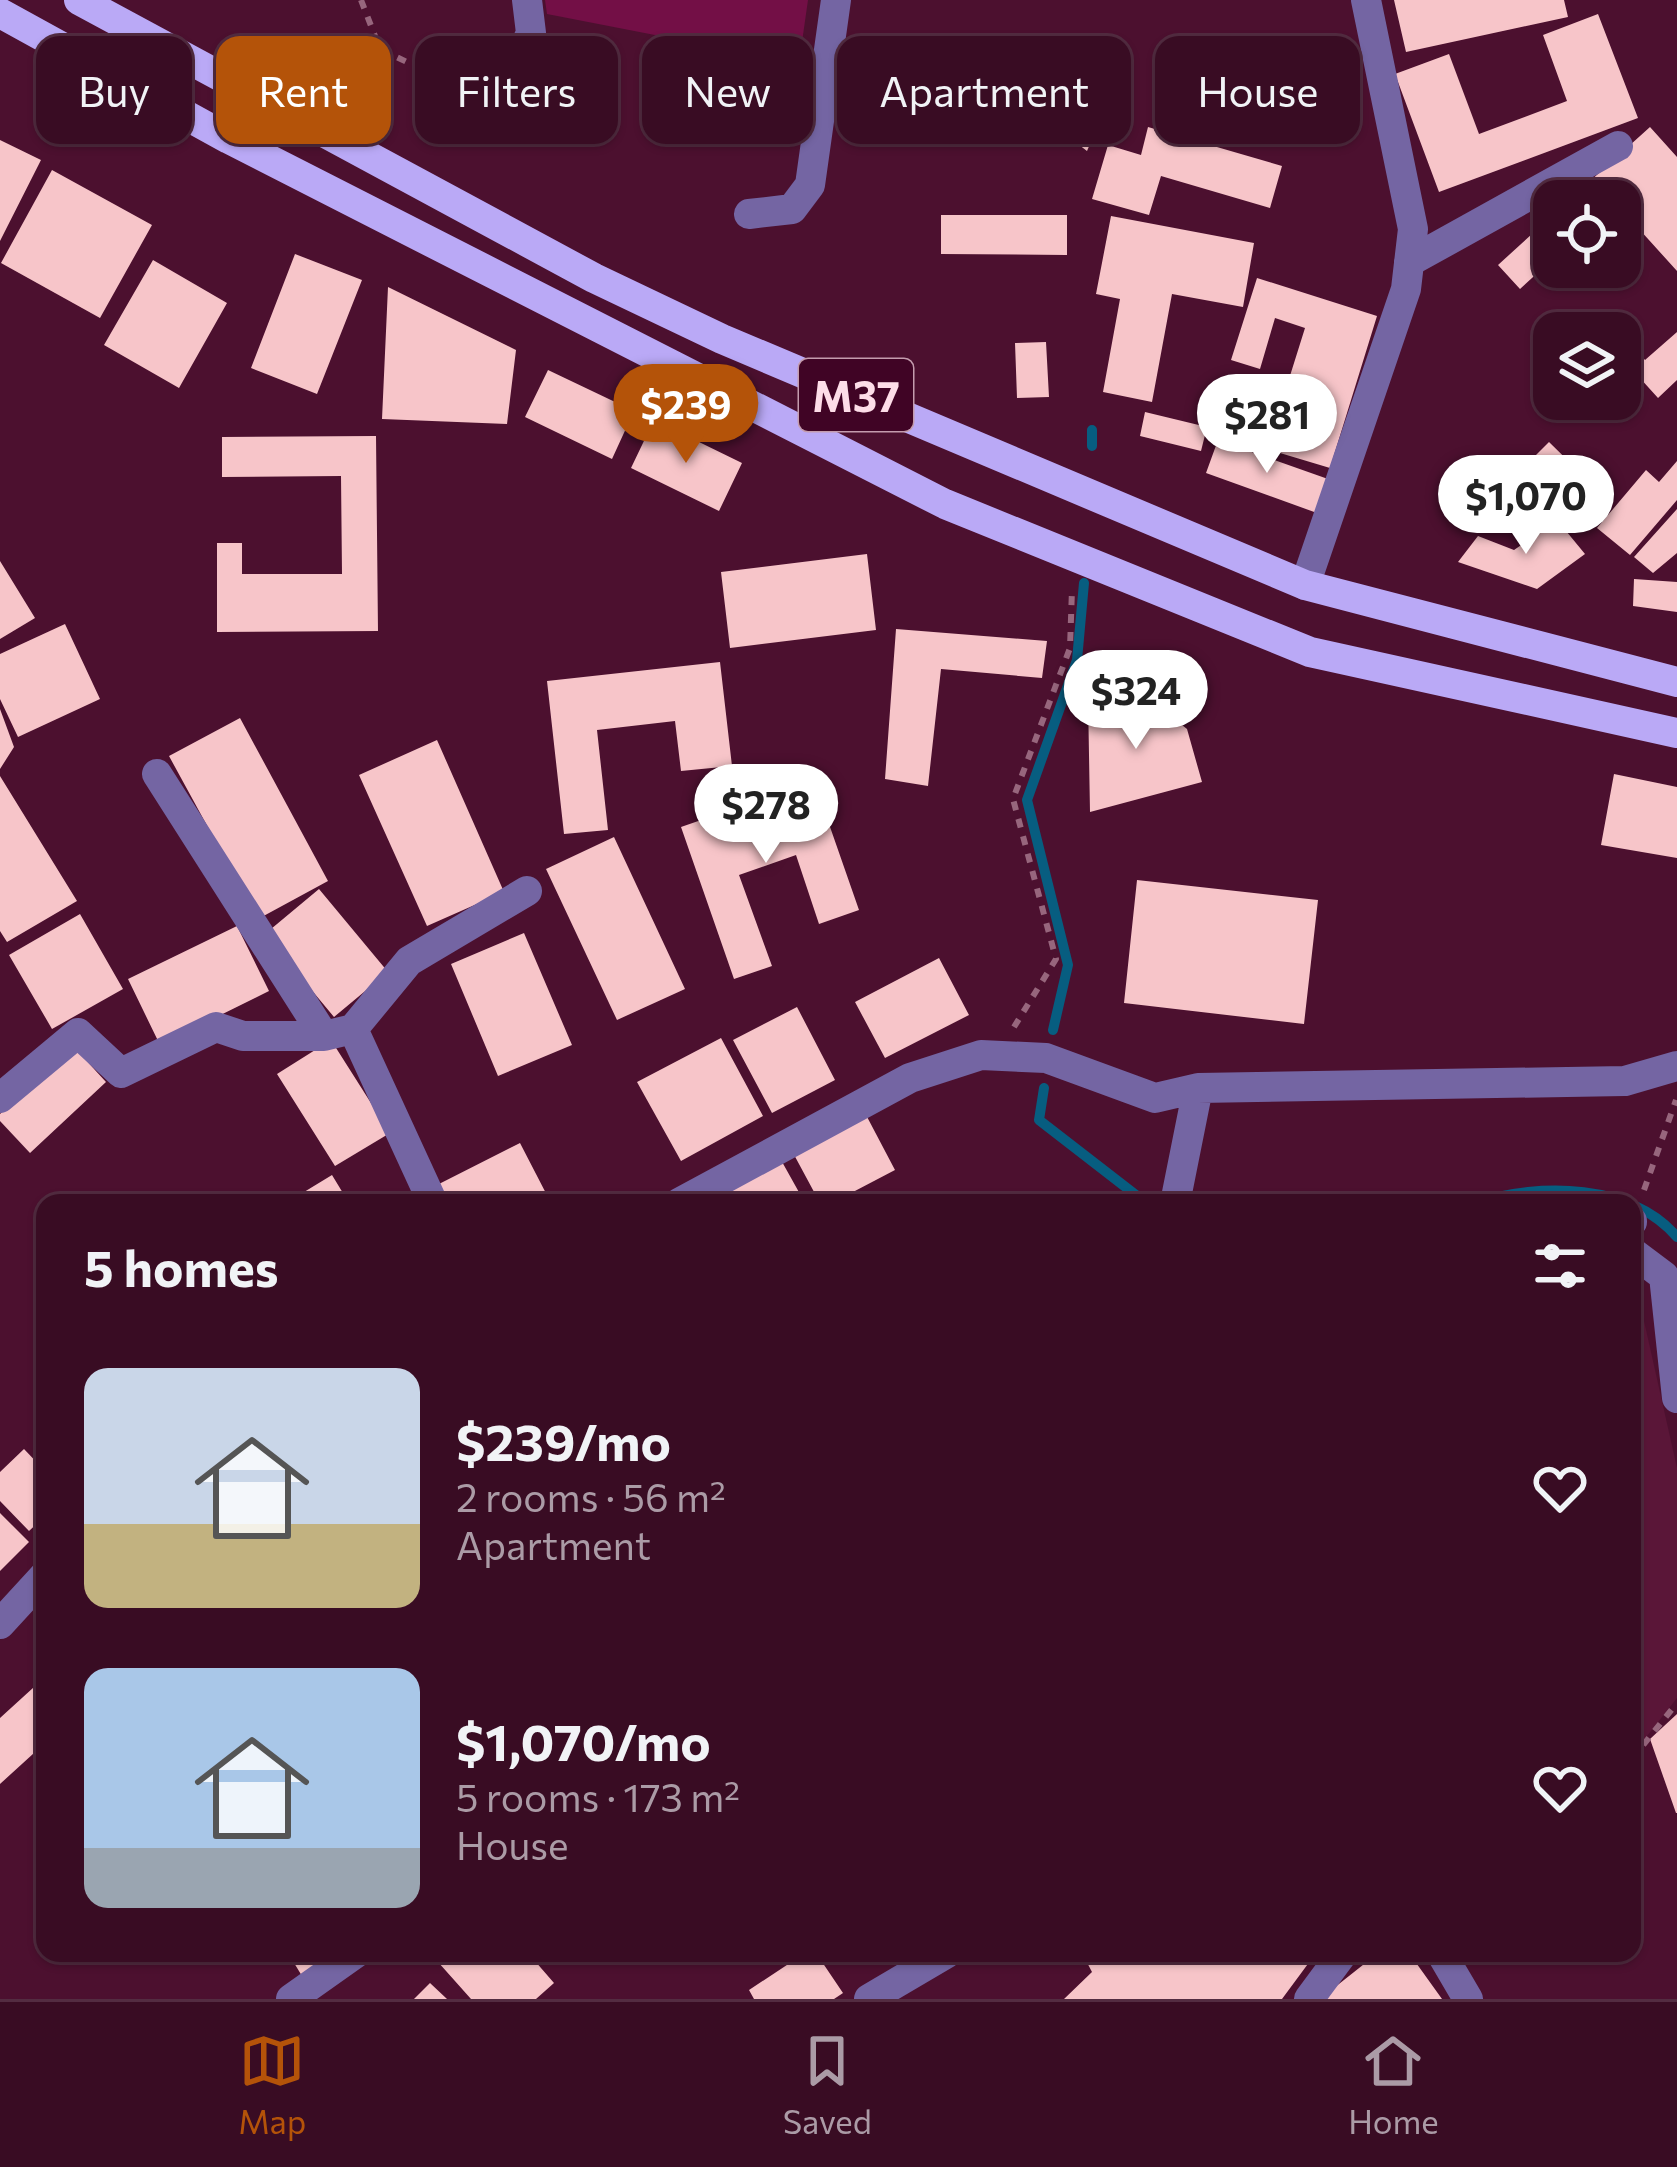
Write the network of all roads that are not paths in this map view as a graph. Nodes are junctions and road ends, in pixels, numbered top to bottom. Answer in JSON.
{"nodes":[{"id":1,"x":79,"y":0,"type":"edge"},
{"id":2,"x":527,"y":0,"type":"edge"},
{"id":3,"x":836,"y":0,"type":"edge"},
{"id":4,"x":1366,"y":0,"type":"edge"},
{"id":5,"x":0,"y":13,"type":"edge"},
{"id":6,"x":530,"y":36,"type":"edge"},
{"id":7,"x":1618,"y":146,"type":"dead end"},
{"id":8,"x":749,"y":214,"type":"dead end"},
{"id":9,"x":1409,"y":262,"type":"junction"},
{"id":10,"x":722,"y":339,"type":"junction"},
{"id":11,"x":710,"y":388,"type":"junction"},
{"id":12,"x":1305,"y":585,"type":"junction"},
{"id":13,"x":1677,"y":682,"type":"edge"},
{"id":14,"x":1677,"y":733,"type":"edge"},
{"id":15,"x":157,"y":774,"type":"dead end"},
{"id":16,"x":526,"y":891,"type":"dead end"},
{"id":17,"x":339,"y":1033,"type":"junction"},
{"id":18,"x":1677,"y":1066,"type":"edge"},
{"id":19,"x":1198,"y":1088,"type":"junction"},
{"id":20,"x":0,"y":1098,"type":"edge"},
{"id":21,"x":428,"y":1194,"type":"edge"},
{"id":22,"x":696,"y":1194,"type":"edge"},
{"id":23,"x":1177,"y":1194,"type":"edge"},
{"id":24,"x":1641,"y":1259,"type":"edge"},
{"id":25,"x":1677,"y":1398,"type":"edge"},
{"id":26,"x":36,"y":1585,"type":"edge"},
{"id":27,"x":0,"y":1624,"type":"edge"},
{"id":28,"x":343,"y":1962,"type":"edge"},
{"id":29,"x":932,"y":1962,"type":"edge"},
{"id":30,"x":1336,"y":1962,"type":"edge"},
{"id":31,"x":1446,"y":1962,"type":"edge"},
{"id":32,"x":1310,"y":1998,"type":"edge"},
{"id":33,"x":290,"y":1999,"type":"edge"},
{"id":34,"x":869,"y":1999,"type":"edge"},
{"id":35,"x":1468,"y":1999,"type":"edge"}],
"edges":[{"from":1,"to":10,"type":"main road","number":"M37"},
{"from":2,"to":6,"type":"street"},
{"from":3,"to":8,"type":"street"},
{"from":4,"to":9,"type":"street"},
{"from":5,"to":11,"type":"main road","number":"M37"},
{"from":7,"to":9,"type":"street"},
{"from":9,"to":12,"type":"street"},
{"from":10,"to":11,"type":"street"},
{"from":10,"to":12,"type":"main road","number":"M37"},
{"from":11,"to":14,"type":"main road","number":"M37"},
{"from":12,"to":13,"type":"main road","number":"M37"},
{"from":15,"to":17,"type":"street"},
{"from":16,"to":17,"type":"street"},
{"from":17,"to":20,"type":"street"},
{"from":17,"to":21,"type":"street"},
{"from":18,"to":19,"type":"street"},
{"from":19,"to":22,"type":"street"},
{"from":19,"to":23,"type":"street"},
{"from":24,"to":25,"type":"street"},
{"from":26,"to":27,"type":"street"},
{"from":28,"to":33,"type":"street"},
{"from":29,"to":34,"type":"street"},
{"from":30,"to":32,"type":"street"},
{"from":31,"to":35,"type":"street"}]}
